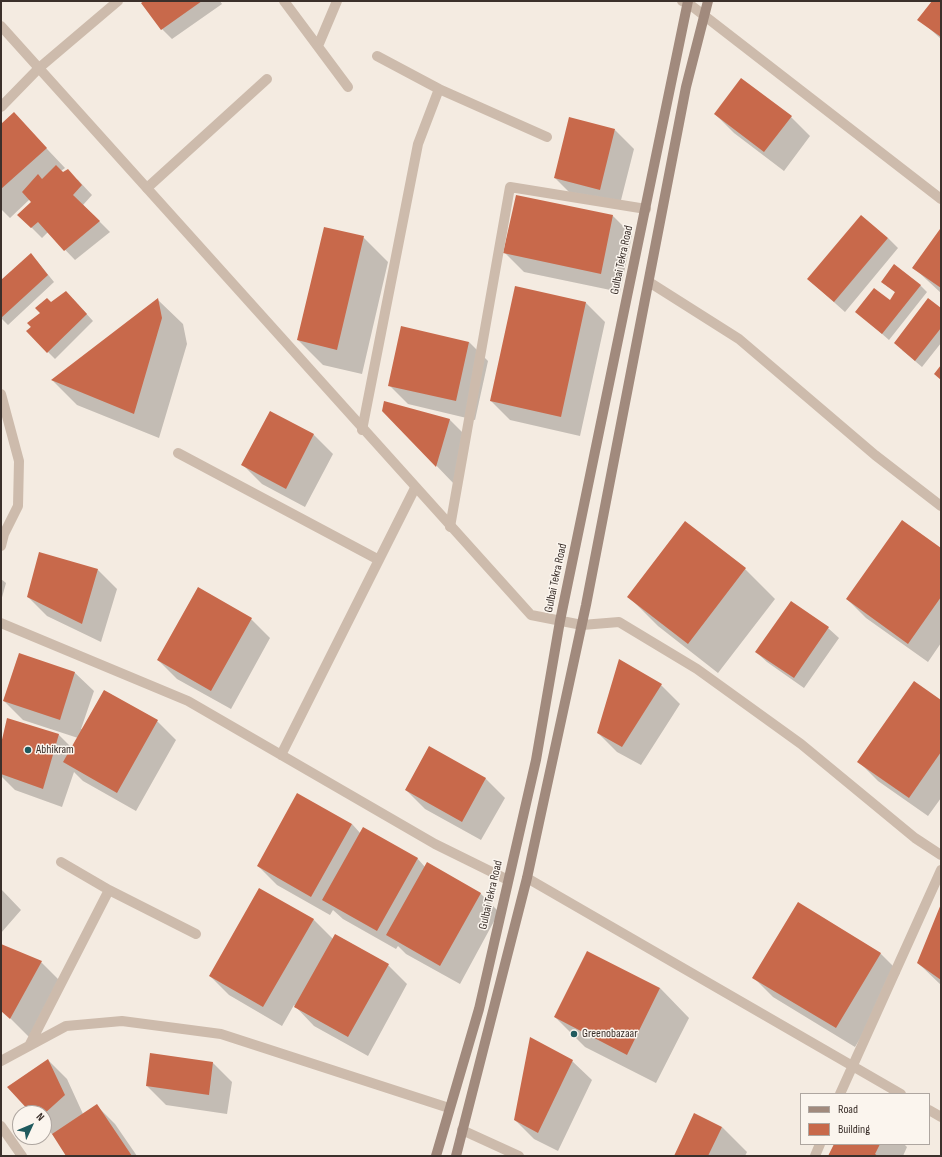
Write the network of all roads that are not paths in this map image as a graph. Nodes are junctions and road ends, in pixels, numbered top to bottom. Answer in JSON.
{"nodes":[{"id":1,"x":118,"y":1,"type":"edge"},
{"id":2,"x":284,"y":1,"type":"edge"},
{"id":3,"x":337,"y":1,"type":"edge"},
{"id":4,"x":708,"y":1,"type":"edge"},
{"id":5,"x":686,"y":2,"type":"edge"},
{"id":6,"x":704,"y":16,"type":"junction"},
{"id":7,"x":1,"y":26,"type":"edge"},
{"id":8,"x":318,"y":46,"type":"junction"},
{"id":9,"x":376,"y":56,"type":"dead end"},
{"id":10,"x":39,"y":68,"type":"junction"},
{"id":11,"x":267,"y":79,"type":"dead end"},
{"id":12,"x":348,"y":87,"type":"dead end"},
{"id":13,"x":439,"y":89,"type":"junction"},
{"id":14,"x":1,"y":107,"type":"edge"},
{"id":15,"x":547,"y":137,"type":"dead end"},
{"id":16,"x":147,"y":188,"type":"junction"},
{"id":17,"x":941,"y":199,"type":"edge"},
{"id":18,"x":646,"y":209,"type":"junction"},
{"id":19,"x":649,"y":282,"type":"junction"},
{"id":20,"x":1,"y":394,"type":"edge"},
{"id":21,"x":362,"y":430,"type":"junction"},
{"id":22,"x":178,"y":453,"type":"dead end"},
{"id":23,"x":415,"y":488,"type":"junction"},
{"id":24,"x":941,"y":506,"type":"edge"},
{"id":25,"x":450,"y":527,"type":"junction"},
{"id":26,"x":1,"y":546,"type":"edge"},
{"id":27,"x":379,"y":560,"type":"junction"},
{"id":28,"x":560,"y":621,"type":"junction"},
{"id":29,"x":1,"y":623,"type":"edge"},
{"id":30,"x":582,"y":625,"type":"junction"},
{"id":31,"x":281,"y":755,"type":"junction"},
{"id":32,"x":941,"y":855,"type":"edge"},
{"id":33,"x":61,"y":862,"type":"dead end"},
{"id":34,"x":941,"y":870,"type":"edge"},
{"id":35,"x":527,"y":878,"type":"junction"},
{"id":36,"x":508,"y":880,"type":"junction"},
{"id":37,"x":109,"y":890,"type":"junction"},
{"id":38,"x":196,"y":934,"type":"dead end"},
{"id":39,"x":29,"y":1046,"type":"junction"},
{"id":40,"x":1,"y":1061,"type":"edge"},
{"id":41,"x":852,"y":1066,"type":"junction"},
{"id":42,"x":840,"y":1093,"type":"edge"},
{"id":43,"x":899,"y":1093,"type":"edge"},
{"id":44,"x":449,"y":1108,"type":"junction"},
{"id":45,"x":930,"y":1111,"type":"edge"},
{"id":46,"x":941,"y":1117,"type":"edge"},
{"id":47,"x":1,"y":1126,"type":"edge"},
{"id":48,"x":462,"y":1130,"type":"junction"},
{"id":49,"x":820,"y":1145,"type":"edge"},
{"id":50,"x":22,"y":1156,"type":"edge"},
{"id":51,"x":436,"y":1156,"type":"edge"},
{"id":52,"x":456,"y":1156,"type":"edge"},
{"id":53,"x":519,"y":1156,"type":"edge"},
{"id":54,"x":815,"y":1156,"type":"edge"}],
"edges":[{"from":1,"to":10,"type":"street"},
{"from":2,"to":8,"type":"street"},
{"from":3,"to":8,"type":"street"},
{"from":4,"to":6,"type":"main road"},
{"from":5,"to":6,"type":"street"},
{"from":5,"to":18,"type":"main road","name":"Gulbai Tekra Road"},
{"from":6,"to":17,"type":"street"},
{"from":6,"to":19,"type":"main road"},
{"from":7,"to":10,"type":"street"},
{"from":8,"to":12,"type":"street"},
{"from":9,"to":13,"type":"street"},
{"from":10,"to":14,"type":"street"},
{"from":10,"to":16,"type":"street"},
{"from":11,"to":16,"type":"street"},
{"from":13,"to":15,"type":"street"},
{"from":13,"to":21,"type":"street"},
{"from":16,"to":21,"type":"street"},
{"from":18,"to":25,"type":"street"},
{"from":18,"to":28,"type":"main road","name":"Gulbai Tekra Road"},
{"from":19,"to":24,"type":"street"},
{"from":19,"to":30,"type":"main road"},
{"from":20,"to":26,"type":"street"},
{"from":21,"to":23,"type":"street"},
{"from":22,"to":27,"type":"street"},
{"from":23,"to":25,"type":"street"},
{"from":23,"to":27,"type":"street"},
{"from":25,"to":28,"type":"street"},
{"from":27,"to":31,"type":"street"},
{"from":28,"to":30,"type":"street"},
{"from":28,"to":36,"type":"main road","name":"Gulbai Tekra Road"},
{"from":29,"to":31,"type":"street"},
{"from":30,"to":32,"type":"street"},
{"from":30,"to":35,"type":"main road"},
{"from":31,"to":36,"type":"street"},
{"from":33,"to":37,"type":"street"},
{"from":34,"to":41,"type":"street"},
{"from":35,"to":41,"type":"street"},
{"from":35,"to":48,"type":"main road"},
{"from":36,"to":44,"type":"main road","name":"Gulbai Tekra Road"},
{"from":37,"to":38,"type":"street"},
{"from":37,"to":39,"type":"street"},
{"from":39,"to":40,"type":"street"},
{"from":39,"to":44,"type":"street"},
{"from":41,"to":42,"type":"street"},
{"from":41,"to":43,"type":"street"},
{"from":44,"to":51,"type":"main road","name":"Gulbai Tekra Road"},
{"from":45,"to":46,"type":"street"},
{"from":47,"to":50,"type":"street"},
{"from":48,"to":52,"type":"main road"},
{"from":48,"to":53,"type":"street"},
{"from":49,"to":54,"type":"street"}]}
